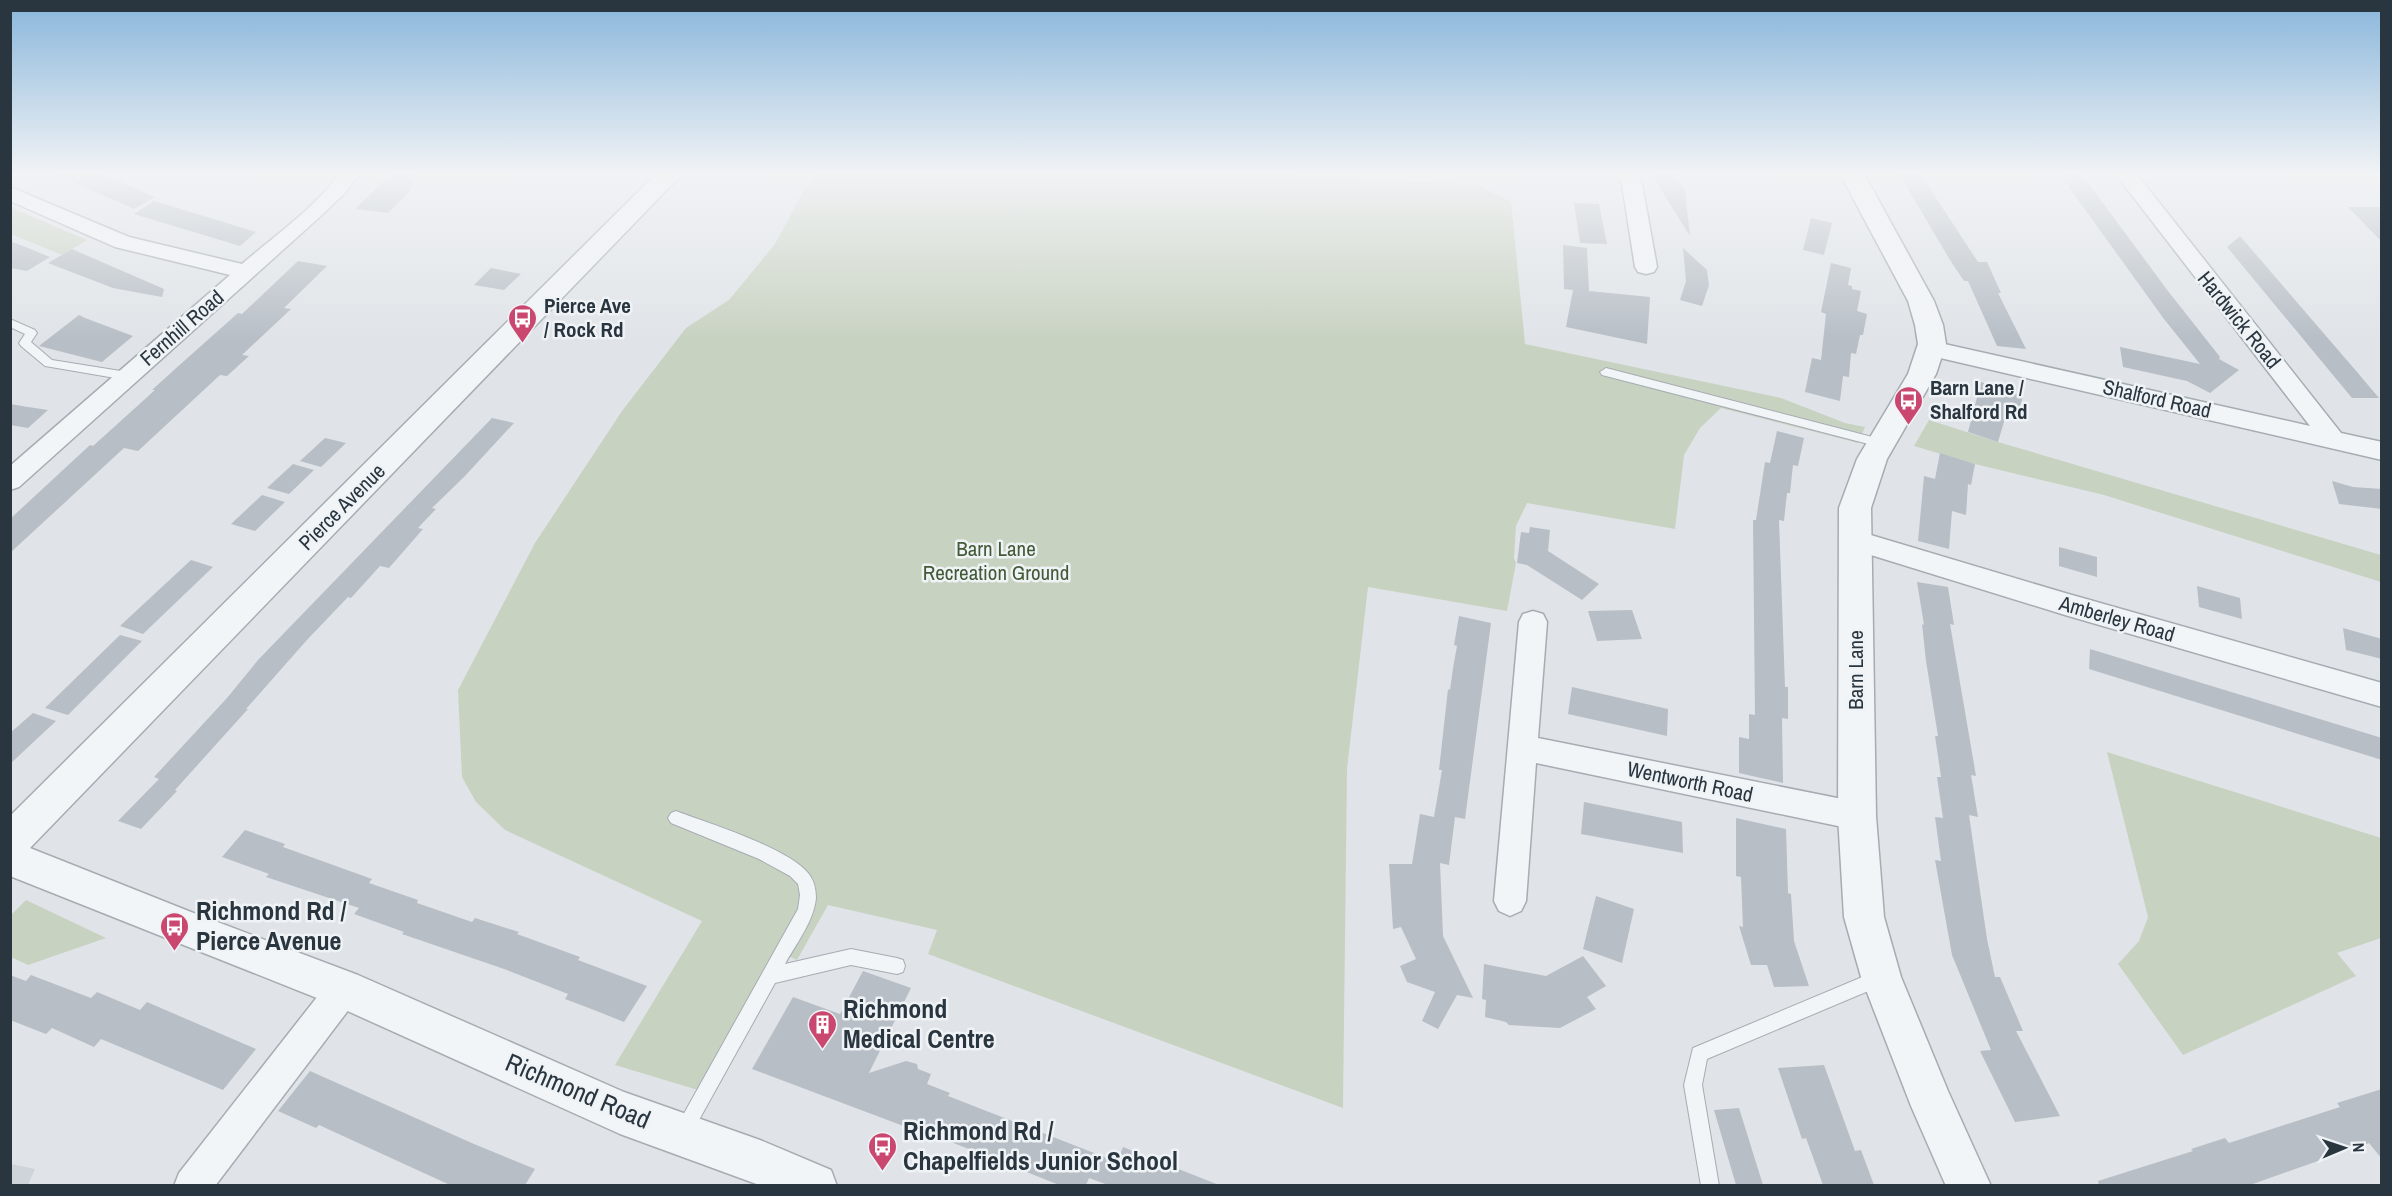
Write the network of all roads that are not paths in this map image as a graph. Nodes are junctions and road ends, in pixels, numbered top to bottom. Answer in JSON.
{"nodes":[{"id":1,"x":90,"y":228,"type":"edge"},
{"id":2,"x":296,"y":228,"type":"edge"},
{"id":3,"x":617,"y":228,"type":"edge"},
{"id":4,"x":1639,"y":228,"type":"edge"},
{"id":5,"x":1881,"y":228,"type":"edge"},
{"id":6,"x":2168,"y":228,"type":"edge"},
{"id":7,"x":1646,"y":267,"type":"dead end"},
{"id":8,"x":246,"y":272,"type":"junction"},
{"id":9,"x":10,"y":322,"type":"edge"},
{"id":10,"x":1931,"y":349,"type":"junction"},
{"id":11,"x":1606,"y":372,"type":"dead end"},
{"id":12,"x":127,"y":376,"type":"junction"},
{"id":13,"x":2332,"y":438,"type":"junction"},
{"id":14,"x":1880,"y":443,"type":"junction"},
{"id":15,"x":2382,"y":450,"type":"edge"},
{"id":16,"x":16,"y":470,"type":"edge"},
{"id":17,"x":1854,"y":540,"type":"junction"},
{"id":18,"x":1533,"y":622,"type":"dead end"},
{"id":19,"x":2382,"y":695,"type":"edge"},
{"id":20,"x":1523,"y":748,"type":"junction"},
{"id":21,"x":1857,"y":816,"type":"junction"},
{"id":22,"x":676,"y":818,"type":"dead end"},
{"id":23,"x":10,"y":842,"type":"edge"},
{"id":24,"x":10,"y":857,"type":"edge"},
{"id":25,"x":1510,"y":901,"type":"dead end"},
{"id":26,"x":897,"y":966,"type":"dead end"},
{"id":27,"x":769,"y":976,"type":"junction"},
{"id":28,"x":1881,"y":977,"type":"junction"},
{"id":29,"x":344,"y":989,"type":"junction"},
{"id":30,"x":681,"y":1134,"type":"junction"},
{"id":31,"x":191,"y":1184,"type":"edge"},
{"id":32,"x":815,"y":1185,"type":"edge"},
{"id":33,"x":1710,"y":1185,"type":"edge"},
{"id":34,"x":1969,"y":1185,"type":"edge"}],
"edges":[{"from":1,"to":8,"type":"street"},
{"from":2,"to":8,"type":"street","name":"Fernhill Road"},
{"from":3,"to":23,"type":"street","name":"Pierce Avenue"},
{"from":4,"to":7,"type":"street"},
{"from":5,"to":10,"type":"street"},
{"from":6,"to":13,"type":"street","name":"Hardwick Road"},
{"from":8,"to":12,"type":"street","name":"Fernhill Road"},
{"from":9,"to":12,"type":"lane"},
{"from":10,"to":13,"type":"street","name":"Shalford Road"},
{"from":10,"to":14,"type":"street","name":"Barn Lane"},
{"from":11,"to":14,"type":"lane"},
{"from":12,"to":16,"type":"street","name":"Fernhill Road"},
{"from":13,"to":15,"type":"street","name":"Shalford Road"},
{"from":14,"to":17,"type":"street","name":"Barn Lane"},
{"from":17,"to":19,"type":"street","name":"Amberley Road"},
{"from":17,"to":21,"type":"street","name":"Barn Lane"},
{"from":18,"to":20,"type":"street"},
{"from":20,"to":21,"type":"street","name":"Wentworth Road"},
{"from":20,"to":25,"type":"street"},
{"from":21,"to":28,"type":"street","name":"Barn Lane"},
{"from":22,"to":27,"type":"lane"},
{"from":24,"to":29,"type":"street","name":"Richmond Road"},
{"from":26,"to":27,"type":"lane"},
{"from":27,"to":30,"type":"lane"},
{"from":28,"to":33,"type":"lane"},
{"from":28,"to":34,"type":"street","name":"Barn Lane"},
{"from":29,"to":30,"type":"street","name":"Richmond Road"},
{"from":29,"to":31,"type":"street"},
{"from":30,"to":32,"type":"street","name":"Richmond Road"}]}
